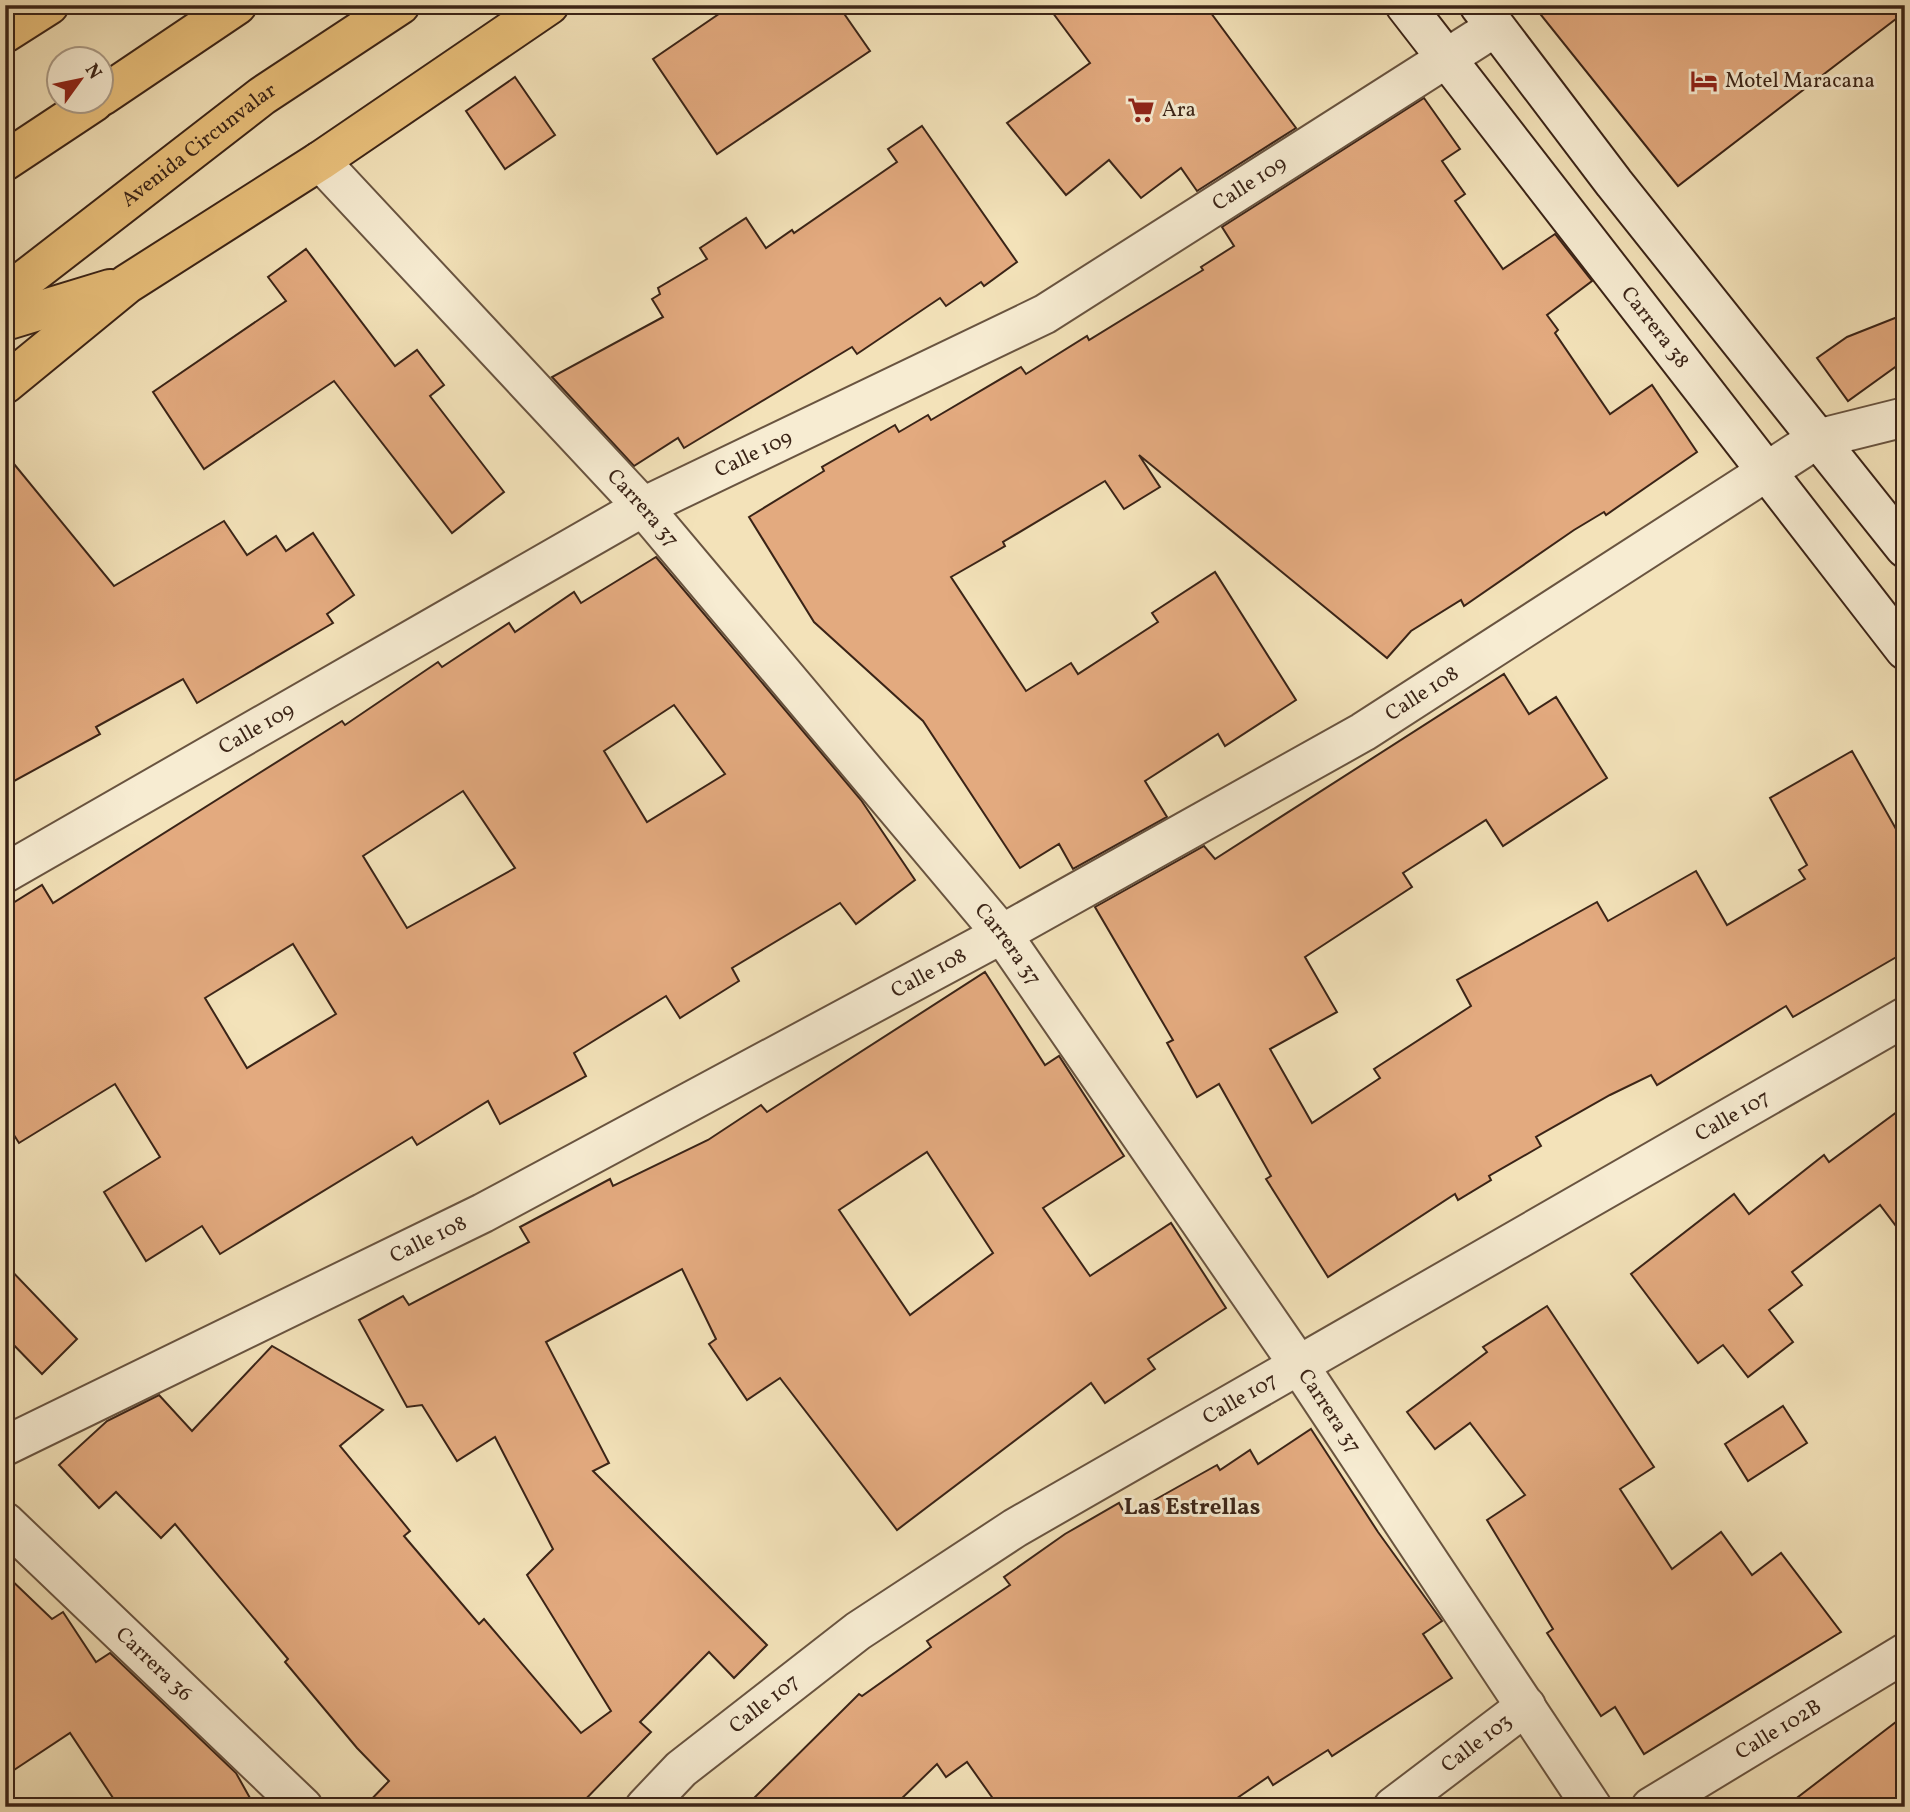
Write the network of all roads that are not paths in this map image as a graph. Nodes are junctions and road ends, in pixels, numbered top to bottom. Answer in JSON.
{"nodes":[{"id":1,"x":49,"y":5,"type":"edge"},
{"id":2,"x":400,"y":5,"type":"edge"},
{"id":3,"x":549,"y":5,"type":"edge"},
{"id":4,"x":1405,"y":5,"type":"edge"},
{"id":5,"x":225,"y":14,"type":"edge"},
{"id":6,"x":1487,"y":17,"type":"edge"},
{"id":7,"x":5,"y":33,"type":"edge"},
{"id":8,"x":1445,"y":58,"type":"junction"},
{"id":9,"x":116,"y":87,"type":"edge"},
{"id":10,"x":73,"y":116,"type":"edge"},
{"id":11,"x":5,"y":161,"type":"edge"},
{"id":12,"x":320,"y":161,"type":"junction"},
{"id":13,"x":127,"y":284,"type":"junction"},
{"id":14,"x":5,"y":295,"type":"edge"},
{"id":15,"x":5,"y":321,"type":"edge"},
{"id":16,"x":5,"y":384,"type":"edge"},
{"id":17,"x":1905,"y":417,"type":"edge"},
{"id":18,"x":1817,"y":439,"type":"junction"},
{"id":19,"x":1765,"y":472,"type":"junction"},
{"id":20,"x":643,"y":507,"type":"junction"},
{"id":21,"x":1905,"y":548,"type":"edge"},
{"id":22,"x":1905,"y":650,"type":"edge"},
{"id":23,"x":5,"y":873,"type":"edge"},
{"id":24,"x":1002,"y":934,"type":"junction"},
{"id":25,"x":1905,"y":1017,"type":"edge"},
{"id":26,"x":1298,"y":1364,"type":"junction"},
{"id":27,"x":5,"y":1446,"type":"edge"},
{"id":28,"x":5,"y":1522,"type":"edge"},
{"id":29,"x":1905,"y":1653,"type":"edge"},
{"id":30,"x":1526,"y":1706,"type":"junction"},
{"id":31,"x":303,"y":1807,"type":"edge"},
{"id":32,"x":645,"y":1807,"type":"edge"},
{"id":33,"x":1393,"y":1807,"type":"edge"},
{"id":34,"x":1591,"y":1807,"type":"edge"},
{"id":35,"x":1651,"y":1807,"type":"edge"}],
"edges":[{"from":1,"to":7,"type":"highway"},
{"from":2,"to":14,"type":"highway","name":"Avenida Circunvalar"},
{"from":3,"to":12,"type":"highway"},
{"from":4,"to":8,"type":"street","name":"Carrera 38"},
{"from":5,"to":9,"type":"highway"},
{"from":6,"to":8,"type":"street","name":"Calle 109"},
{"from":6,"to":18,"type":"street"},
{"from":8,"to":19,"type":"street","name":"Carrera 38"},
{"from":8,"to":20,"type":"street","name":"Calle 109"},
{"from":10,"to":11,"type":"highway"},
{"from":12,"to":13,"type":"highway"},
{"from":12,"to":20,"type":"street","name":"Carrera 37"},
{"from":13,"to":15,"type":"highway"},
{"from":13,"to":16,"type":"highway"},
{"from":17,"to":18,"type":"street","name":"Calle 108"},
{"from":18,"to":19,"type":"street","name":"Calle 108"},
{"from":18,"to":21,"type":"street"},
{"from":19,"to":22,"type":"street","name":"Carrera 38"},
{"from":19,"to":24,"type":"street","name":"Calle 108"},
{"from":20,"to":23,"type":"street","name":"Calle 109"},
{"from":20,"to":24,"type":"street","name":"Carrera 37"},
{"from":24,"to":26,"type":"street","name":"Carrera 37"},
{"from":24,"to":27,"type":"street","name":"Calle 108"},
{"from":25,"to":26,"type":"street","name":"Calle 107"},
{"from":26,"to":30,"type":"street","name":"Carrera 37"},
{"from":26,"to":32,"type":"street","name":"Calle 107"},
{"from":28,"to":31,"type":"street","name":"Carrera 36"},
{"from":29,"to":35,"type":"street","name":"Calle 102B"},
{"from":30,"to":33,"type":"street","name":"Calle 103"},
{"from":30,"to":34,"type":"street","name":"Carrera 37"}]}
